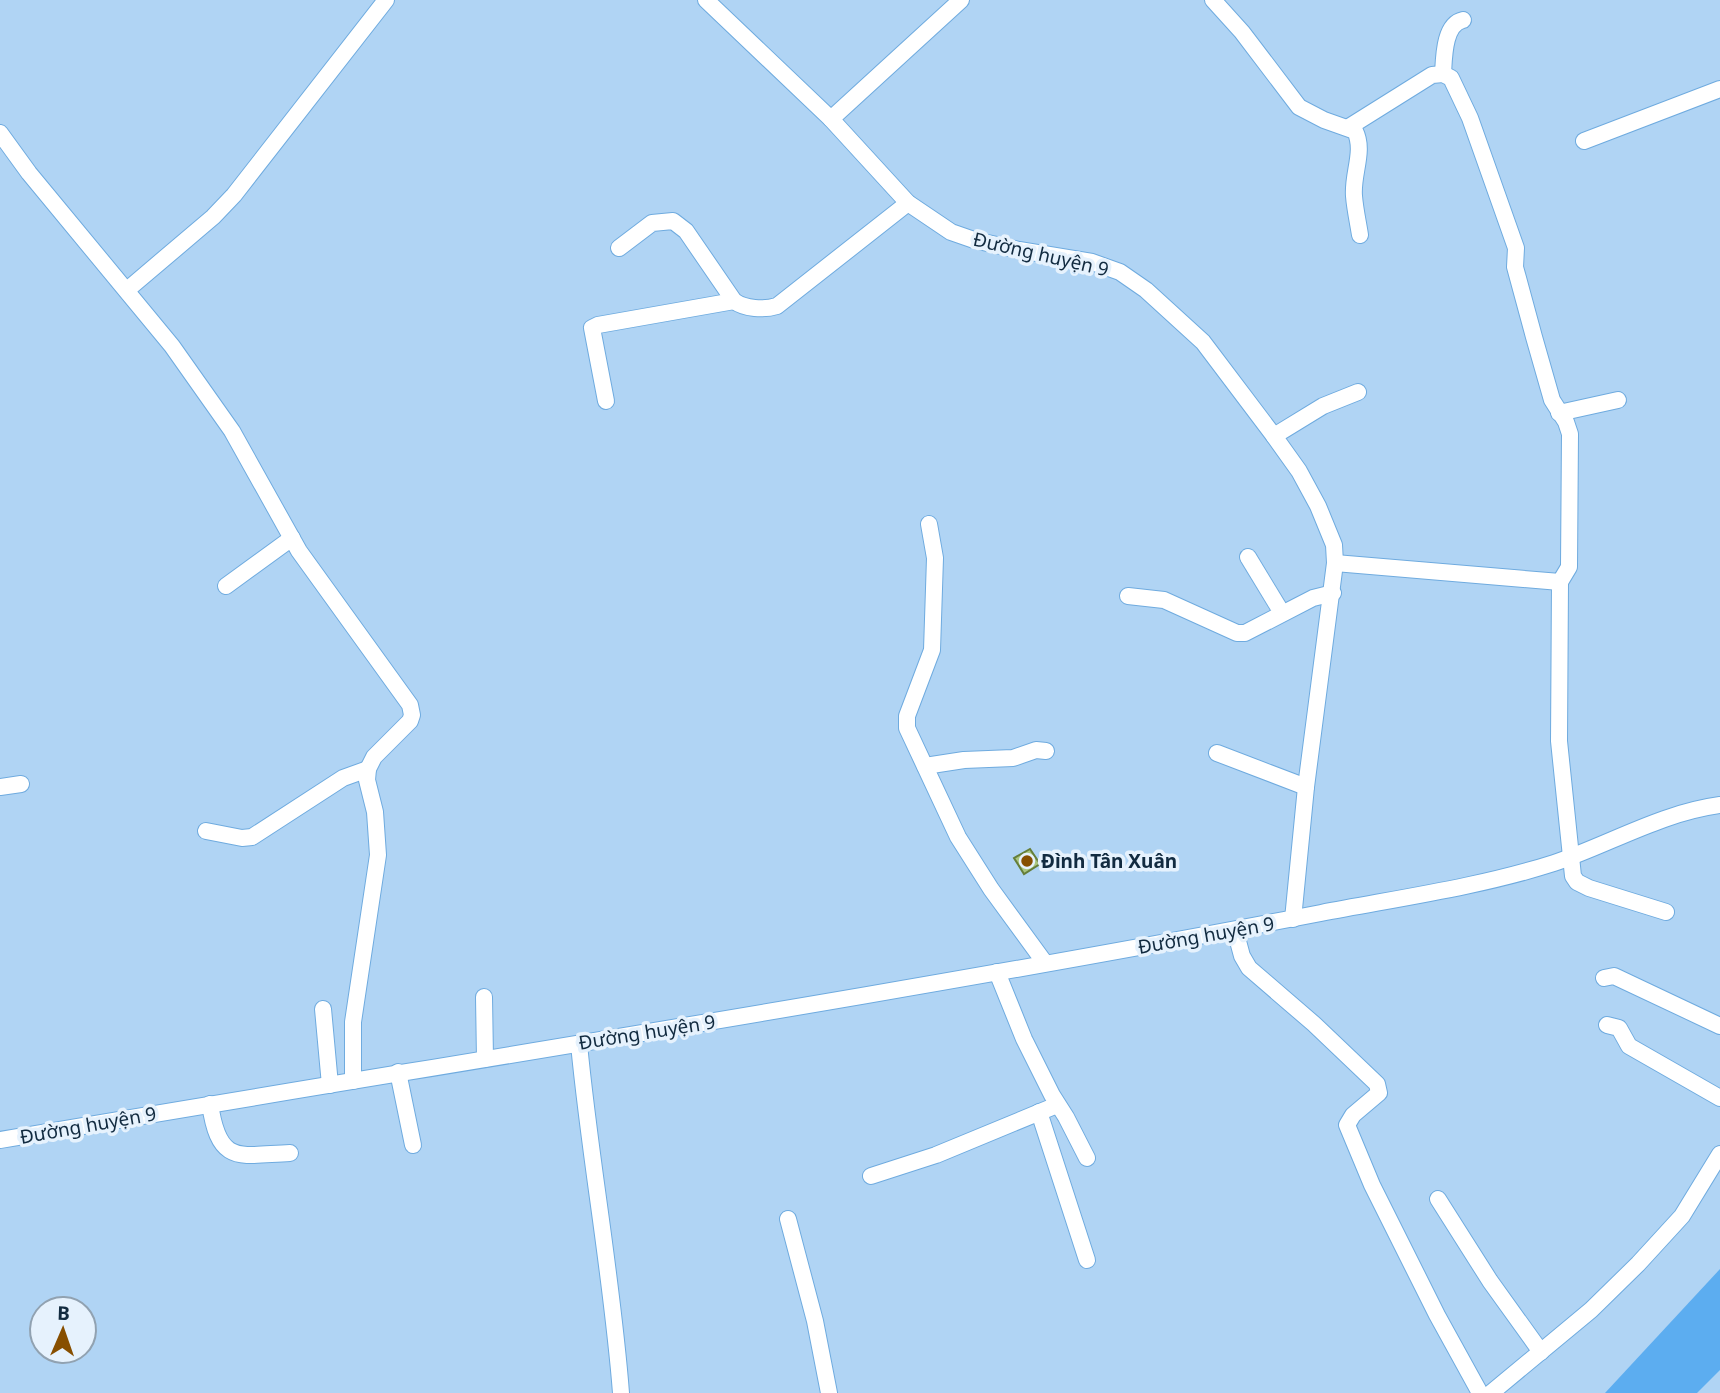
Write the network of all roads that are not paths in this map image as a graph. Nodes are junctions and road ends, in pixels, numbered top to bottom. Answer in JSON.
{"nodes":[{"id":1,"x":386,"y":0,"type":"edge"},
{"id":2,"x":706,"y":0,"type":"edge"},
{"id":3,"x":961,"y":0,"type":"edge"},
{"id":4,"x":1213,"y":0,"type":"edge"},
{"id":5,"x":1464,"y":20,"type":"dead end"},
{"id":6,"x":1443,"y":74,"type":"junction"},
{"id":7,"x":1720,"y":89,"type":"edge"},
{"id":8,"x":831,"y":119,"type":"junction"},
{"id":9,"x":1349,"y":127,"type":"junction"},
{"id":10,"x":0,"y":133,"type":"edge"},
{"id":11,"x":1584,"y":141,"type":"dead end"},
{"id":12,"x":908,"y":203,"type":"junction"},
{"id":13,"x":1360,"y":235,"type":"dead end"},
{"id":14,"x":619,"y":248,"type":"dead end"},
{"id":15,"x":127,"y":290,"type":"junction"},
{"id":16,"x":734,"y":301,"type":"junction"},
{"id":17,"x":1358,"y":392,"type":"dead end"},
{"id":18,"x":1618,"y":400,"type":"dead end"},
{"id":19,"x":606,"y":401,"type":"dead end"},
{"id":20,"x":1559,"y":413,"type":"junction"},
{"id":21,"x":1274,"y":436,"type":"junction"},
{"id":22,"x":929,"y":524,"type":"dead end"},
{"id":23,"x":292,"y":538,"type":"junction"},
{"id":24,"x":1248,"y":557,"type":"dead end"},
{"id":25,"x":1335,"y":563,"type":"junction"},
{"id":26,"x":1560,"y":582,"type":"junction"},
{"id":27,"x":226,"y":586,"type":"dead end"},
{"id":28,"x":1333,"y":593,"type":"junction"},
{"id":29,"x":1128,"y":596,"type":"dead end"},
{"id":30,"x":1282,"y":613,"type":"junction"},
{"id":31,"x":1046,"y":751,"type":"dead end"},
{"id":32,"x":1217,"y":753,"type":"dead end"},
{"id":33,"x":925,"y":766,"type":"junction"},
{"id":34,"x":368,"y":769,"type":"junction"},
{"id":35,"x":21,"y":784,"type":"dead end"},
{"id":36,"x":1306,"y":786,"type":"junction"},
{"id":37,"x":0,"y":787,"type":"edge"},
{"id":38,"x":1720,"y":805,"type":"edge"},
{"id":39,"x":206,"y":831,"type":"dead end"},
{"id":40,"x":1570,"y":856,"type":"junction"},
{"id":41,"x":1666,"y":912,"type":"dead end"},
{"id":42,"x":1293,"y":919,"type":"junction"},
{"id":43,"x":1235,"y":930,"type":"junction"},
{"id":44,"x":1045,"y":963,"type":"junction"},
{"id":45,"x":997,"y":972,"type":"junction"},
{"id":46,"x":1604,"y":978,"type":"dead end"},
{"id":47,"x":484,"y":997,"type":"dead end"},
{"id":48,"x":323,"y":1009,"type":"dead end"},
{"id":49,"x":1608,"y":1025,"type":"dead end"},
{"id":50,"x":1720,"y":1026,"type":"edge"},
{"id":51,"x":579,"y":1044,"type":"junction"},
{"id":52,"x":485,"y":1059,"type":"junction"},
{"id":53,"x":398,"y":1072,"type":"junction"},
{"id":54,"x":353,"y":1081,"type":"junction"},
{"id":55,"x":330,"y":1085,"type":"junction"},
{"id":56,"x":1720,"y":1098,"type":"edge"},
{"id":57,"x":210,"y":1104,"type":"junction"},
{"id":58,"x":1057,"y":1105,"type":"junction"},
{"id":59,"x":1039,"y":1112,"type":"junction"},
{"id":60,"x":0,"y":1140,"type":"edge"},
{"id":61,"x":413,"y":1145,"type":"dead end"},
{"id":62,"x":290,"y":1153,"type":"dead end"},
{"id":63,"x":1720,"y":1154,"type":"edge"},
{"id":64,"x":1087,"y":1157,"type":"dead end"},
{"id":65,"x":872,"y":1176,"type":"dead end"},
{"id":66,"x":1438,"y":1199,"type":"dead end"},
{"id":67,"x":788,"y":1219,"type":"dead end"},
{"id":68,"x":1087,"y":1260,"type":"dead end"},
{"id":69,"x":1541,"y":1352,"type":"junction"},
{"id":70,"x":621,"y":1393,"type":"edge"},
{"id":71,"x":829,"y":1393,"type":"edge"},
{"id":72,"x":1480,"y":1393,"type":"edge"},
{"id":73,"x":1491,"y":1393,"type":"edge"}],
"edges":[{"from":1,"to":15,"type":"street"},
{"from":2,"to":8,"type":"street","name":"Đường huyện 9"},
{"from":3,"to":8,"type":"street"},
{"from":4,"to":9,"type":"street"},
{"from":5,"to":6,"type":"street"},
{"from":6,"to":9,"type":"street"},
{"from":6,"to":20,"type":"street"},
{"from":7,"to":11,"type":"street"},
{"from":8,"to":12,"type":"street","name":"Đường huyện 9"},
{"from":9,"to":13,"type":"street"},
{"from":10,"to":15,"type":"street"},
{"from":12,"to":16,"type":"street"},
{"from":12,"to":21,"type":"street","name":"Đường huyện 9"},
{"from":14,"to":16,"type":"street"},
{"from":15,"to":23,"type":"street"},
{"from":16,"to":19,"type":"street"},
{"from":17,"to":21,"type":"street"},
{"from":18,"to":20,"type":"street"},
{"from":20,"to":26,"type":"street"},
{"from":21,"to":25,"type":"street","name":"Đường huyện 9"},
{"from":22,"to":33,"type":"street"},
{"from":23,"to":27,"type":"street"},
{"from":23,"to":34,"type":"street"},
{"from":24,"to":30,"type":"street"},
{"from":25,"to":26,"type":"street"},
{"from":25,"to":28,"type":"street","name":"Đường huyện 9"},
{"from":26,"to":40,"type":"street"},
{"from":28,"to":30,"type":"street"},
{"from":28,"to":36,"type":"street","name":"Đường huyện 9"},
{"from":29,"to":30,"type":"street"},
{"from":31,"to":33,"type":"street"},
{"from":32,"to":36,"type":"street"},
{"from":33,"to":44,"type":"street"},
{"from":34,"to":39,"type":"street"},
{"from":34,"to":54,"type":"street"},
{"from":35,"to":37,"type":"street"},
{"from":36,"to":42,"type":"street","name":"Đường huyện 9"},
{"from":38,"to":40,"type":"street","name":"Đường huyện 9"},
{"from":40,"to":41,"type":"street"},
{"from":40,"to":42,"type":"street","name":"Đường huyện 9"},
{"from":42,"to":43,"type":"street","name":"Đường huyện 9"},
{"from":43,"to":44,"type":"street","name":"Đường huyện 9"},
{"from":43,"to":72,"type":"street"},
{"from":44,"to":45,"type":"street","name":"Đường huyện 9"},
{"from":45,"to":51,"type":"street","name":"Đường huyện 9"},
{"from":45,"to":58,"type":"street"},
{"from":46,"to":50,"type":"street"},
{"from":47,"to":52,"type":"street"},
{"from":48,"to":55,"type":"street"},
{"from":49,"to":56,"type":"street"},
{"from":51,"to":52,"type":"street","name":"Đường huyện 9"},
{"from":51,"to":70,"type":"street"},
{"from":52,"to":53,"type":"street","name":"Đường huyện 9"},
{"from":53,"to":54,"type":"street","name":"Đường huyện 9"},
{"from":53,"to":61,"type":"street"},
{"from":54,"to":55,"type":"street","name":"Đường huyện 9"},
{"from":55,"to":57,"type":"street","name":"Đường huyện 9"},
{"from":57,"to":60,"type":"street","name":"Đường huyện 9"},
{"from":57,"to":62,"type":"street"},
{"from":58,"to":59,"type":"street"},
{"from":58,"to":64,"type":"street"},
{"from":59,"to":65,"type":"street"},
{"from":59,"to":68,"type":"street"},
{"from":63,"to":69,"type":"street"},
{"from":66,"to":69,"type":"street"},
{"from":67,"to":71,"type":"street"},
{"from":69,"to":73,"type":"street"}]}
